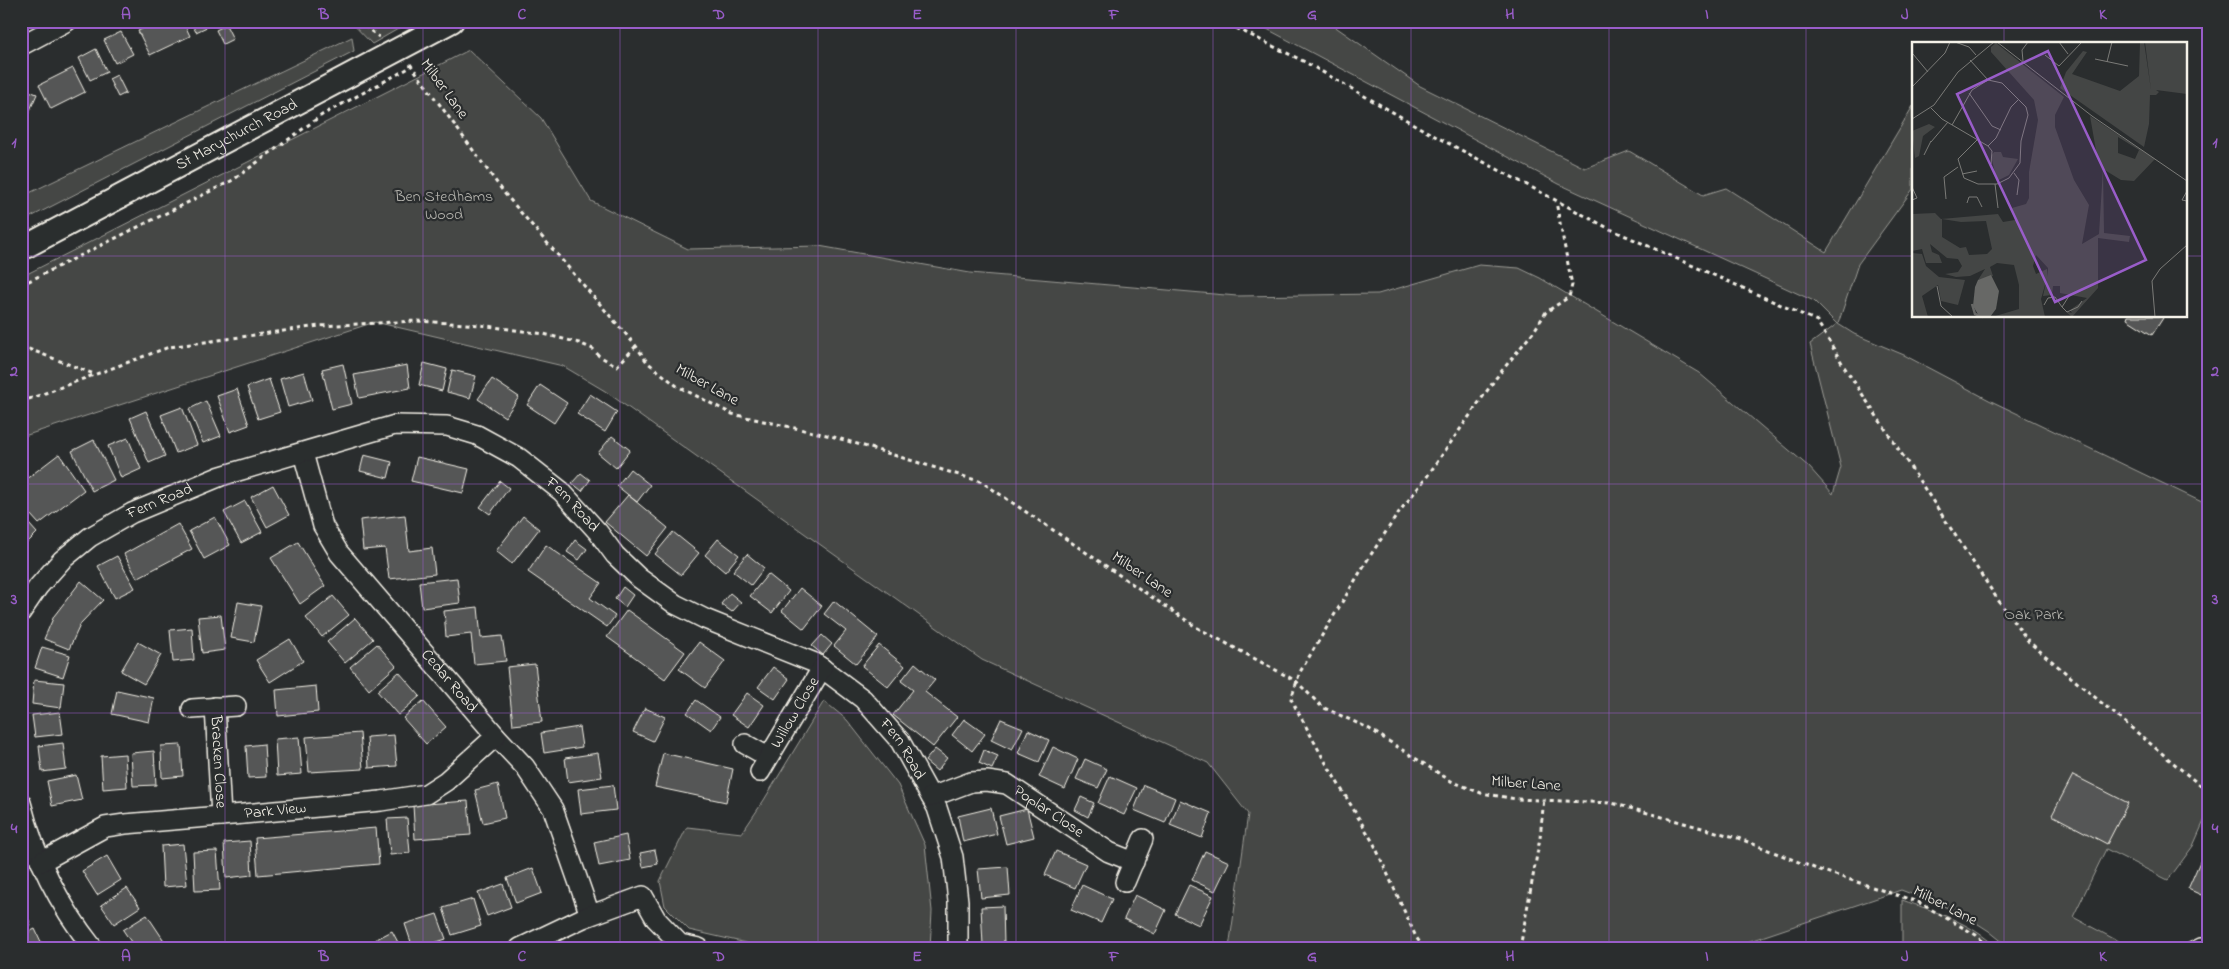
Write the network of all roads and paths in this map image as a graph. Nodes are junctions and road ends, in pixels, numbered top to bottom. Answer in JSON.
{"nodes":[{"id":1,"x":67,"y":21,"type":"edge"},
{"id":2,"x":358,"y":21,"type":"edge"},
{"id":3,"x":452,"y":21,"type":"edge"},
{"id":4,"x":1222,"y":21,"type":"edge"},
{"id":5,"x":1234,"y":23,"type":"edge"},
{"id":6,"x":22,"y":45,"type":"edge"},
{"id":7,"x":399,"y":49,"type":"junction"},
{"id":8,"x":412,"y":67,"type":"junction"},
{"id":9,"x":1556,"y":202,"type":"junction"},
{"id":10,"x":21,"y":249,"type":"edge"},
{"id":11,"x":21,"y":285,"type":"edge"},
{"id":12,"x":21,"y":346,"type":"edge"},
{"id":13,"x":636,"y":346,"type":"junction"},
{"id":14,"x":94,"y":374,"type":"junction"},
{"id":15,"x":21,"y":402,"type":"edge"},
{"id":16,"x":303,"y":453,"type":"junction"},
{"id":17,"x":21,"y":612,"type":"edge"},
{"id":18,"x":822,"y":668,"type":"junction"},
{"id":19,"x":1296,"y":681,"type":"junction"},
{"id":20,"x":236,"y":706,"type":"dead end"},
{"id":21,"x":215,"y":707,"type":"junction"},
{"id":22,"x":192,"y":709,"type":"dead end"},
{"id":23,"x":496,"y":736,"type":"junction"},
{"id":24,"x":745,"y":744,"type":"dead end"},
{"id":25,"x":2208,"y":792,"type":"edge"},
{"id":26,"x":931,"y":797,"type":"junction"},
{"id":27,"x":1544,"y":798,"type":"junction"},
{"id":28,"x":21,"y":802,"type":"edge"},
{"id":29,"x":221,"y":816,"type":"junction"},
{"id":30,"x":1143,"y":839,"type":"dead end"},
{"id":31,"x":41,"y":862,"type":"junction"},
{"id":32,"x":1134,"y":862,"type":"junction"},
{"id":33,"x":1126,"y":882,"type":"dead end"},
{"id":34,"x":590,"y":915,"type":"junction"},
{"id":35,"x":2208,"y":943,"type":"edge"},
{"id":36,"x":93,"y":948,"type":"edge"},
{"id":37,"x":520,"y":948,"type":"edge"},
{"id":38,"x":699,"y":948,"type":"edge"},
{"id":39,"x":958,"y":948,"type":"edge"},
{"id":40,"x":1424,"y":948,"type":"edge"},
{"id":41,"x":1520,"y":948,"type":"edge"},
{"id":42,"x":1989,"y":948,"type":"edge"},
{"id":43,"x":2190,"y":948,"type":"edge"}],
"edges":[{"from":1,"to":6,"type":"street"},
{"from":2,"to":7,"type":"path","name":"Milber Lane"},
{"from":3,"to":7,"type":"street","name":"St Marychurch Road"},
{"from":4,"to":5,"type":"path"},
{"from":5,"to":9,"type":"path"},
{"from":7,"to":8,"type":"path","name":"Milber Lane"},
{"from":7,"to":10,"type":"street","name":"St Marychurch Road"},
{"from":8,"to":11,"type":"path"},
{"from":8,"to":13,"type":"path","name":"Milber Lane"},
{"from":9,"to":19,"type":"path"},
{"from":9,"to":25,"type":"path"},
{"from":12,"to":14,"type":"path"},
{"from":13,"to":14,"type":"path"},
{"from":13,"to":19,"type":"path","name":"Milber Lane"},
{"from":14,"to":15,"type":"path"},
{"from":16,"to":17,"type":"street","name":"Fern Road"},
{"from":16,"to":18,"type":"street","name":"Fern Road"},
{"from":16,"to":23,"type":"street","name":"Cedar Road"},
{"from":18,"to":24,"type":"street","name":"Willow Close"},
{"from":18,"to":26,"type":"street","name":"Fern Road"},
{"from":19,"to":27,"type":"path","name":"Milber Lane"},
{"from":19,"to":40,"type":"path"},
{"from":20,"to":21,"type":"street","name":"Bracken Close"},
{"from":21,"to":22,"type":"street","name":"Bracken Close"},
{"from":21,"to":29,"type":"street","name":"Bracken Close"},
{"from":23,"to":29,"type":"street","name":"Park View"},
{"from":23,"to":34,"type":"street","name":"Cedar Road"},
{"from":26,"to":32,"type":"street","name":"Poplar Close"},
{"from":26,"to":39,"type":"street","name":"Fern Road"},
{"from":27,"to":41,"type":"path"},
{"from":27,"to":42,"type":"path","name":"Milber Lane"},
{"from":28,"to":31,"type":"street"},
{"from":29,"to":31,"type":"street","name":"Park View"},
{"from":30,"to":32,"type":"street"},
{"from":31,"to":36,"type":"street"},
{"from":32,"to":33,"type":"street"},
{"from":34,"to":37,"type":"street"},
{"from":34,"to":38,"type":"street"},
{"from":35,"to":43,"type":"lane"}]}
